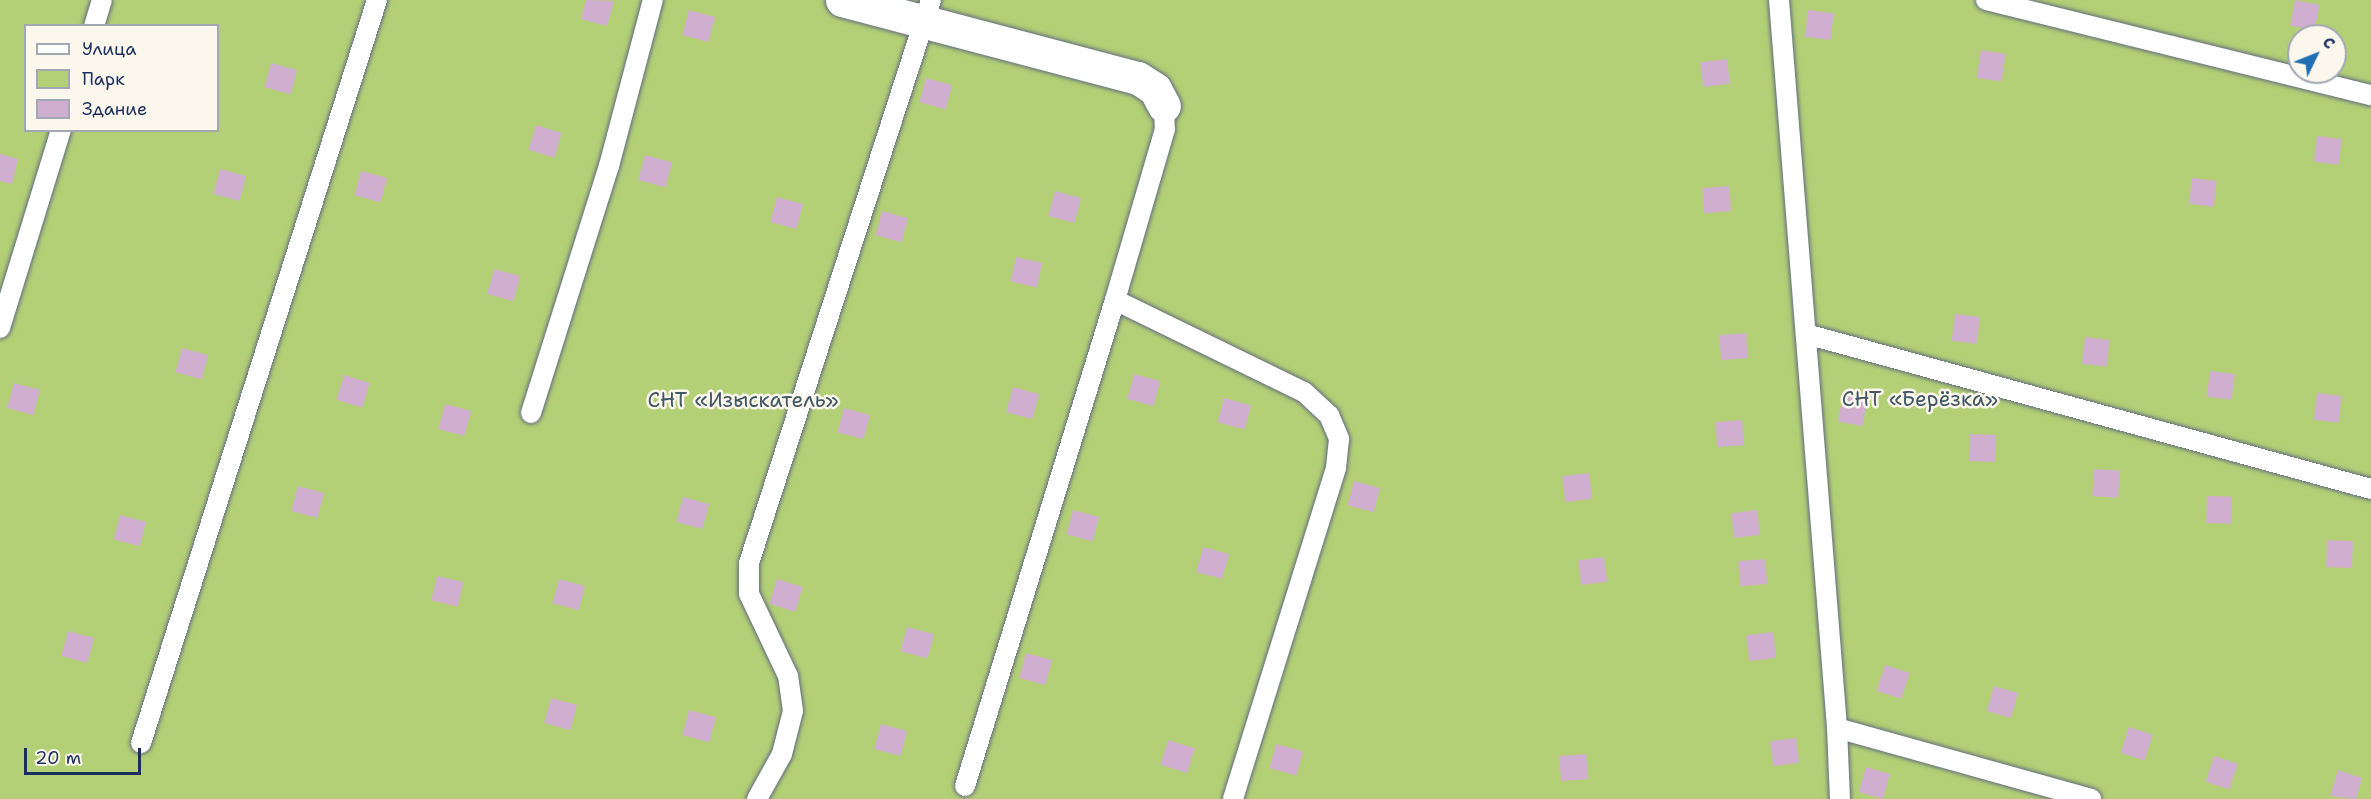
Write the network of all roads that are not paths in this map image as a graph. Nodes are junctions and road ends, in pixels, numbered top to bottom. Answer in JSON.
{"nodes":[{"id":1,"x":102,"y":0,"type":"edge"},
{"id":2,"x":377,"y":0,"type":"edge"},
{"id":3,"x":653,"y":0,"type":"edge"},
{"id":4,"x":842,"y":0,"type":"edge"},
{"id":5,"x":1779,"y":0,"type":"edge"},
{"id":6,"x":1986,"y":0,"type":"edge"},
{"id":7,"x":928,"y":11,"type":"edge"},
{"id":8,"x":95,"y":24,"type":"edge"},
{"id":9,"x":2371,"y":96,"type":"edge"},
{"id":10,"x":1164,"y":106,"type":"joint"},
{"id":11,"x":60,"y":132,"type":"edge"},
{"id":12,"x":1115,"y":300,"type":"junction"},
{"id":13,"x":0,"y":328,"type":"edge"},
{"id":14,"x":1806,"y":334,"type":"junction"},
{"id":15,"x":531,"y":413,"type":"dead end"},
{"id":16,"x":2371,"y":489,"type":"edge"},
{"id":17,"x":1837,"y":729,"type":"junction"},
{"id":18,"x":141,"y":743,"type":"dead end"},
{"id":19,"x":965,"y":786,"type":"dead end"},
{"id":20,"x":757,"y":799,"type":"edge"},
{"id":21,"x":1233,"y":799,"type":"edge"},
{"id":22,"x":1840,"y":799,"type":"edge"},
{"id":23,"x":2091,"y":799,"type":"edge"}],
"edges":[{"from":1,"to":8,"type":"lane"},
{"from":2,"to":18,"type":"lane"},
{"from":3,"to":15,"type":"lane"},
{"from":4,"to":7,"type":"street"},
{"from":5,"to":14,"type":"lane"},
{"from":6,"to":9,"type":"lane"},
{"from":7,"to":10,"type":"street"},
{"from":7,"to":20,"type":"lane"},
{"from":10,"to":12,"type":"lane"},
{"from":11,"to":13,"type":"lane"},
{"from":12,"to":19,"type":"lane"},
{"from":12,"to":21,"type":"lane"},
{"from":14,"to":16,"type":"lane"},
{"from":14,"to":17,"type":"lane"},
{"from":17,"to":22,"type":"lane"},
{"from":17,"to":23,"type":"lane"}]}
